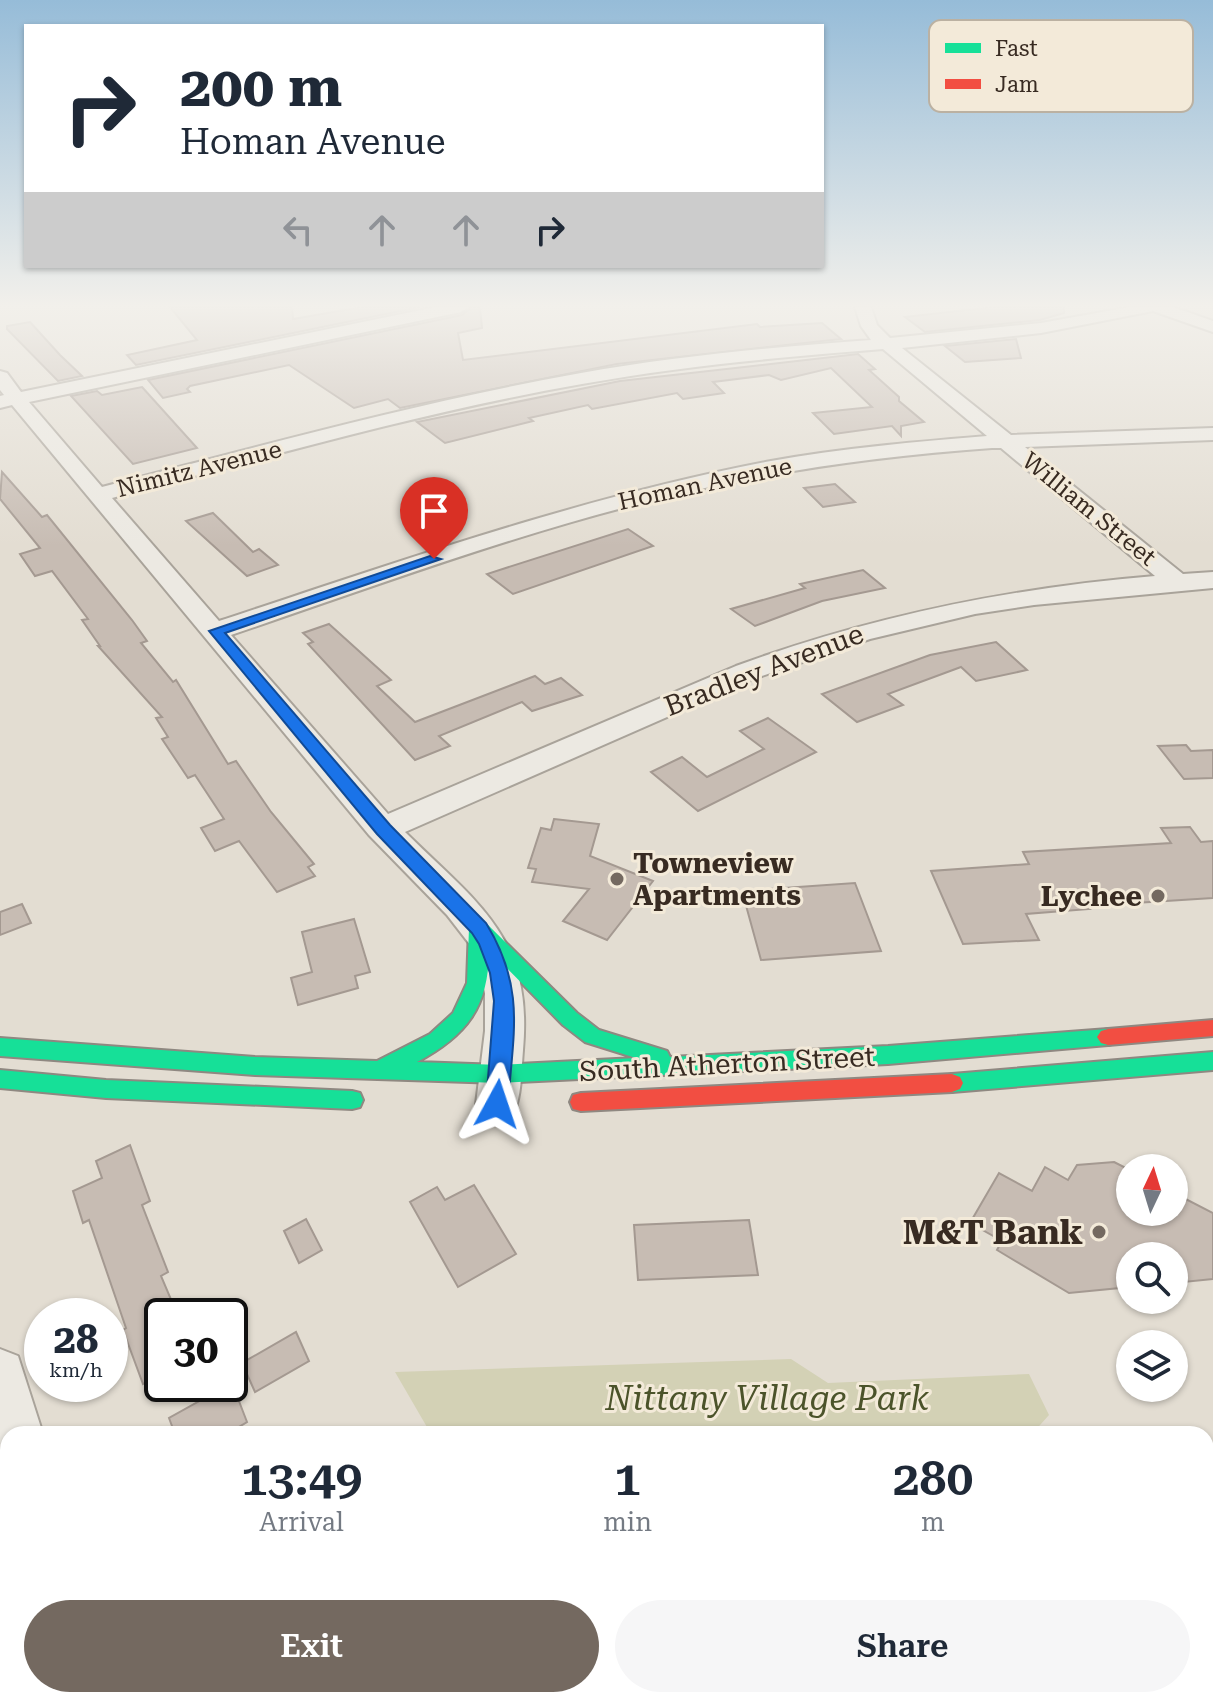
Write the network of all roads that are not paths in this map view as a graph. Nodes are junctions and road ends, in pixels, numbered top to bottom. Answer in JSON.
{"nodes":[{"id":1,"x":39,"y":387,"type":"edge"},
{"id":2,"x":538,"y":387,"type":"edge"},
{"id":3,"x":939,"y":387,"type":"edge"},
{"id":4,"x":5,"y":393,"type":"edge"},
{"id":5,"x":1213,"y":434,"type":"edge"},
{"id":6,"x":1005,"y":441,"type":"junction"},
{"id":7,"x":98,"y":495,"type":"junction"},
{"id":8,"x":1213,"y":580,"type":"edge"},
{"id":9,"x":1177,"y":582,"type":"junction"},
{"id":10,"x":216,"y":631,"type":"junction"},
{"id":11,"x":383,"y":829,"type":"junction"},
{"id":12,"x":479,"y":928,"type":"junction"},
{"id":13,"x":1213,"y":1028,"type":"edge"},
{"id":14,"x":0,"y":1047,"type":"edge"},
{"id":15,"x":1213,"y":1061,"type":"edge"},
{"id":16,"x":709,"y":1066,"type":"junction"},
{"id":17,"x":372,"y":1072,"type":"junction"},
{"id":18,"x":0,"y":1079,"type":"edge"},
{"id":19,"x":498,"y":1096,"type":"junction"},
{"id":20,"x":375,"y":1101,"type":"dead end"},
{"id":21,"x":560,"y":1102,"type":"dead end"},
{"id":22,"x":0,"y":1374,"type":"edge"},
{"id":23,"x":15,"y":1426,"type":"edge"}],
"edges":[{"from":1,"to":4,"type":"street"},
{"from":2,"to":7,"type":"street","name":"Nimitz Avenue"},
{"from":3,"to":6,"type":"street","name":"William Street"},
{"from":4,"to":7,"type":"street"},
{"from":5,"to":6,"type":"street","name":"Homan Avenue"},
{"from":6,"to":9,"type":"street","name":"William Street"},
{"from":6,"to":10,"type":"street","name":"Homan Avenue"},
{"from":7,"to":10,"type":"street"},
{"from":8,"to":9,"type":"street","name":"Bradley Avenue"},
{"from":9,"to":11,"type":"street","name":"Bradley Avenue"},
{"from":10,"to":11,"type":"street"},
{"from":11,"to":12,"type":"street"},
{"from":12,"to":16,"type":"main road"},
{"from":12,"to":17,"type":"main road"},
{"from":12,"to":19,"type":"street"},
{"from":13,"to":16,"type":"main road","name":"South Atherton Street"},
{"from":14,"to":17,"type":"main road","name":"South Atherton Street"},
{"from":15,"to":21,"type":"main road","name":"South Atherton Street"},
{"from":16,"to":19,"type":"main road","name":"South Atherton Street"},
{"from":17,"to":19,"type":"main road","name":"South Atherton Street"},
{"from":18,"to":20,"type":"main road"},
{"from":22,"to":23,"type":"street"}]}
